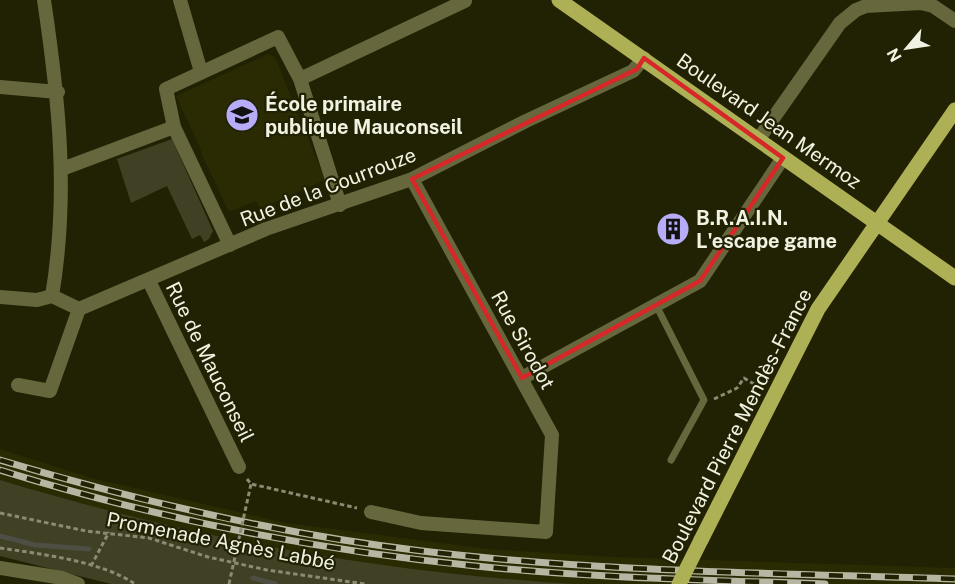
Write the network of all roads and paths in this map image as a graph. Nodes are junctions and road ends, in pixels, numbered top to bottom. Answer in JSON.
{"nodes":[{"id":1,"x":44,"y":0,"type":"edge"},
{"id":2,"x":180,"y":0,"type":"edge"},
{"id":3,"x":559,"y":0,"type":"edge"},
{"id":4,"x":465,"y":1,"type":"edge"},
{"id":5,"x":955,"y":21,"type":"edge"},
{"id":6,"x":644,"y":58,"type":"junction"},
{"id":7,"x":201,"y":72,"type":"junction"},
{"id":8,"x":300,"y":79,"type":"junction"},
{"id":9,"x":0,"y":87,"type":"edge"},
{"id":10,"x":58,"y":92,"type":"junction"},
{"id":11,"x":955,"y":110,"type":"edge"},
{"id":12,"x":174,"y":127,"type":"junction"},
{"id":13,"x":758,"y":140,"type":"junction"},
{"id":14,"x":783,"y":158,"type":"junction"},
{"id":15,"x":62,"y":169,"type":"junction"},
{"id":16,"x":412,"y":179,"type":"junction"},
{"id":17,"x":340,"y":206,"type":"junction"},
{"id":18,"x":878,"y":224,"type":"junction"},
{"id":19,"x":230,"y":246,"type":"junction"},
{"id":20,"x":955,"y":278,"type":"edge"},
{"id":21,"x":149,"y":281,"type":"junction"},
{"id":22,"x":52,"y":296,"type":"junction"},
{"id":23,"x":0,"y":297,"type":"edge"},
{"id":24,"x":656,"y":305,"type":"junction"},
{"id":25,"x":80,"y":309,"type":"junction"},
{"id":26,"x":522,"y":378,"type":"junction"},
{"id":27,"x":754,"y":384,"type":"dead end"},
{"id":28,"x":18,"y":386,"type":"dead end"},
{"id":29,"x":704,"y":400,"type":"junction"},
{"id":30,"x":671,"y":460,"type":"dead end"},
{"id":31,"x":239,"y":467,"type":"dead end"},
{"id":32,"x":371,"y":512,"type":"joint"},
{"id":33,"x":0,"y":513,"type":"edge"},
{"id":34,"x":109,"y":532,"type":"junction"},
{"id":35,"x":0,"y":548,"type":"edge"},
{"id":36,"x":92,"y":566,"type":"junction"},
{"id":37,"x":0,"y":568,"type":"edge"},
{"id":38,"x":61,"y":581,"type":"edge"},
{"id":39,"x":78,"y":584,"type":"edge"},
{"id":40,"x":135,"y":584,"type":"edge"},
{"id":41,"x":229,"y":584,"type":"edge"},
{"id":42,"x":365,"y":584,"type":"edge"},
{"id":43,"x":679,"y":584,"type":"edge"}],
"edges":[{"from":1,"to":10,"type":"street"},
{"from":2,"to":7,"type":"street"},
{"from":3,"to":6,"type":"main road","name":"Boulevard Jean Mermoz"},
{"from":4,"to":8,"type":"street"},
{"from":5,"to":13,"type":"street"},
{"from":6,"to":13,"type":"main road","name":"Boulevard Jean Mermoz"},
{"from":6,"to":16,"type":"street","name":"Rue de la Courrouze"},
{"from":7,"to":8,"type":"street"},
{"from":7,"to":12,"type":"street"},
{"from":8,"to":17,"type":"street"},
{"from":9,"to":10,"type":"street"},
{"from":10,"to":15,"type":"street"},
{"from":11,"to":18,"type":"main road","name":"Boulevard Pierre Mendès-France"},
{"from":12,"to":15,"type":"street"},
{"from":12,"to":19,"type":"street"},
{"from":13,"to":14,"type":"main road","name":"Boulevard Jean Mermoz"},
{"from":14,"to":18,"type":"main road","name":"Boulevard Jean Mermoz"},
{"from":14,"to":24,"type":"street"},
{"from":15,"to":22,"type":"street"},
{"from":16,"to":17,"type":"street","name":"Rue de la Courrouze"},
{"from":16,"to":26,"type":"street","name":"Rue Sirodot"},
{"from":17,"to":19,"type":"street","name":"Rue de la Courrouze"},
{"from":18,"to":20,"type":"main road","name":"Boulevard Jean Mermoz"},
{"from":18,"to":43,"type":"main road","name":"Boulevard Pierre Mendès-France","bridge":true},
{"from":19,"to":21,"type":"street","name":"Rue de la Courrouze"},
{"from":21,"to":25,"type":"street","name":"Rue de Mauconseil"},
{"from":21,"to":31,"type":"street","name":"Rue de Mauconseil"},
{"from":22,"to":23,"type":"street"},
{"from":22,"to":25,"type":"street"},
{"from":24,"to":26,"type":"street"},
{"from":24,"to":29,"type":"lane"},
{"from":25,"to":28,"type":"street"},
{"from":26,"to":32,"type":"street","name":"Rue Sirodot"},
{"from":27,"to":29,"type":"path"},
{"from":29,"to":30,"type":"lane"},
{"from":32,"to":41,"type":"path","bridge":true},
{"from":33,"to":34,"type":"path","name":"Promenade Agnès Labbé"},
{"from":34,"to":36,"type":"path"},
{"from":34,"to":42,"type":"path","name":"Promenade Agnès Labbé"},
{"from":35,"to":36,"type":"path"},
{"from":36,"to":40,"type":"path"},
{"from":37,"to":38,"type":"street"},
{"from":38,"to":39,"type":"street"}]}
